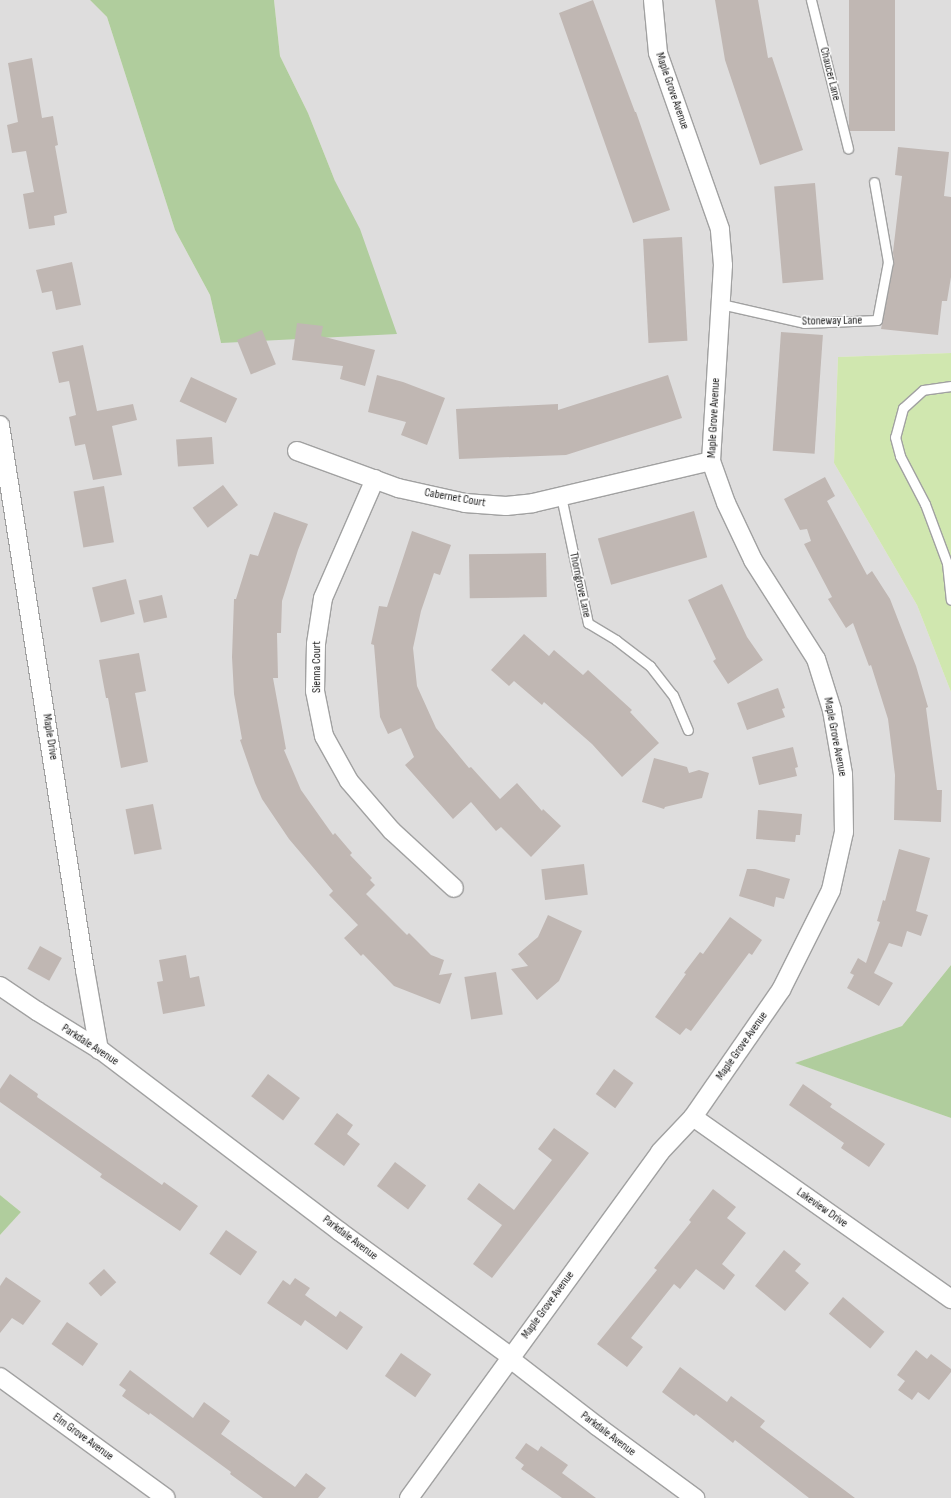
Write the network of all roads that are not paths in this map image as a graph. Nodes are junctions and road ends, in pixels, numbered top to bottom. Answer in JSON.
{"nodes":[{"id":1,"x":653,"y":0,"type":"edge"},
{"id":2,"x":811,"y":0,"type":"edge"},
{"id":3,"x":848,"y":148,"type":"dead end"},
{"id":4,"x":874,"y":182,"type":"dead end"},
{"id":5,"x":721,"y":304,"type":"junction"},
{"id":6,"x":951,"y":386,"type":"edge"},
{"id":7,"x":0,"y":425,"type":"edge"},
{"id":8,"x":297,"y":451,"type":"dead end"},
{"id":9,"x":711,"y":461,"type":"junction"},
{"id":10,"x":374,"y":479,"type":"junction"},
{"id":11,"x":567,"y":495,"type":"junction"},
{"id":12,"x":951,"y":600,"type":"edge"},
{"id":13,"x":688,"y":730,"type":"dead end"},
{"id":14,"x":454,"y":888,"type":"dead end"},
{"id":15,"x":0,"y":986,"type":"edge"},
{"id":16,"x":99,"y":1050,"type":"junction"},
{"id":17,"x":693,"y":1117,"type":"junction"},
{"id":18,"x":951,"y":1299,"type":"edge"},
{"id":19,"x":511,"y":1357,"type":"junction"},
{"id":20,"x":0,"y":1377,"type":"edge"},
{"id":21,"x":166,"y":1498,"type":"edge"},
{"id":22,"x":409,"y":1498,"type":"edge"},
{"id":23,"x":695,"y":1498,"type":"edge"}],
"edges":[{"from":1,"to":5,"type":"street","name":"Maple Grove Avenue"},
{"from":2,"to":3,"type":"lane","name":"Chaucer Lane"},
{"from":4,"to":5,"type":"lane","name":"Stoneway Lane"},
{"from":5,"to":9,"type":"street","name":"Maple Grove Avenue"},
{"from":6,"to":12,"type":"lane"},
{"from":7,"to":16,"type":"street","name":"Maple Drive"},
{"from":8,"to":10,"type":"street","name":"Cabernet Court"},
{"from":9,"to":11,"type":"street","name":"Cabernet Court"},
{"from":9,"to":17,"type":"street","name":"Maple Grove Avenue"},
{"from":10,"to":11,"type":"street","name":"Cabernet Court"},
{"from":10,"to":14,"type":"street","name":"Sienna Court"},
{"from":11,"to":13,"type":"lane","name":"Thorngrove Lane"},
{"from":15,"to":16,"type":"street","name":"Parkdale Avenue"},
{"from":16,"to":19,"type":"street","name":"Parkdale Avenue"},
{"from":17,"to":18,"type":"street","name":"Lakeview Drive"},
{"from":17,"to":19,"type":"street","name":"Maple Grove Avenue"},
{"from":19,"to":22,"type":"street","name":"Maple Grove Avenue"},
{"from":19,"to":23,"type":"street","name":"Parkdale Avenue"},
{"from":20,"to":21,"type":"street","name":"Elm Grove Avenue"}]}
